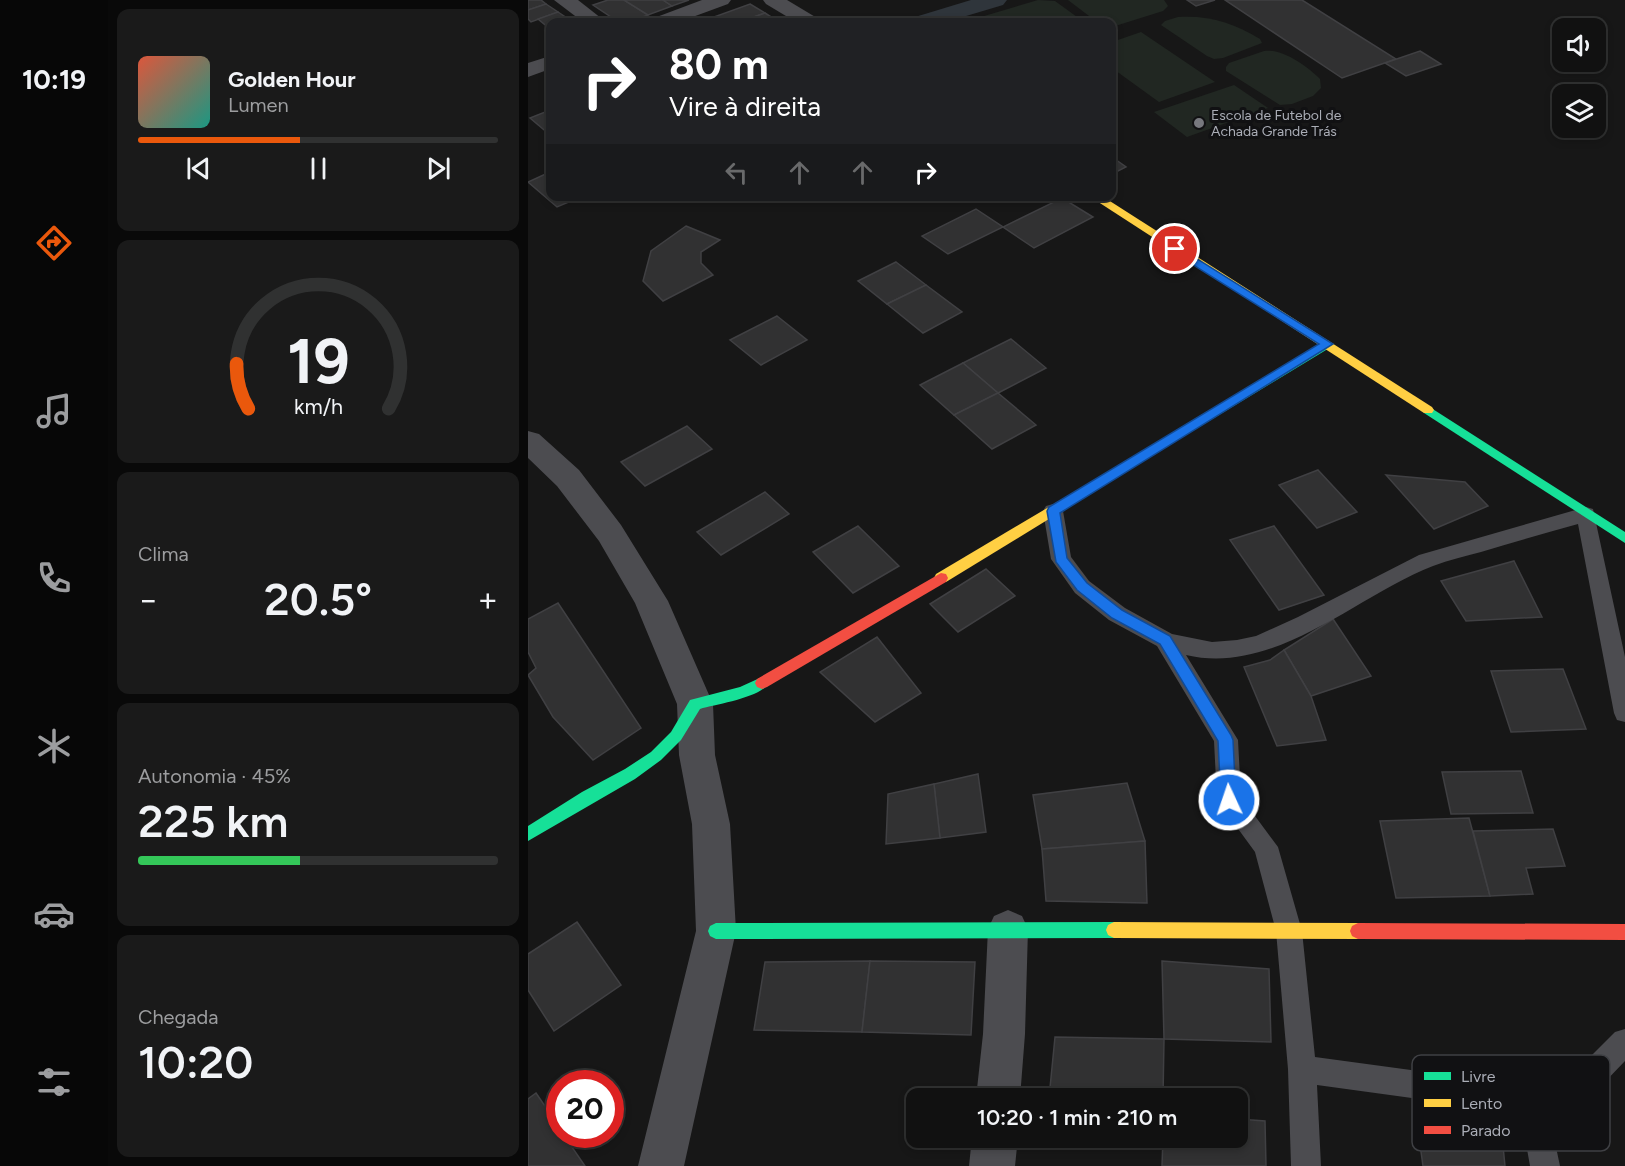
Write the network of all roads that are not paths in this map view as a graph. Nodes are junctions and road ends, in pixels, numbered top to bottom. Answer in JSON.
{"nodes":[{"id":1,"x":564,"y":0,"type":"edge"},
{"id":2,"x":721,"y":0,"type":"edge"},
{"id":3,"x":773,"y":0,"type":"edge"},
{"id":4,"x":590,"y":18,"type":"edge"},
{"id":5,"x":672,"y":18,"type":"edge"},
{"id":6,"x":803,"y":18,"type":"edge"},
{"id":7,"x":546,"y":63,"type":"edge"},
{"id":8,"x":528,"y":70,"type":"edge"},
{"id":9,"x":1102,"y":201,"type":"edge"},
{"id":10,"x":1327,"y":344,"type":"junction"},
{"id":11,"x":528,"y":441,"type":"edge"},
{"id":12,"x":1053,"y":511,"type":"junction"},
{"id":13,"x":1586,"y":514,"type":"junction"},
{"id":14,"x":1625,"y":538,"type":"edge"},
{"id":15,"x":1165,"y":640,"type":"junction"},
{"id":16,"x":695,"y":704,"type":"junction"},
{"id":17,"x":1625,"y":713,"type":"edge"},
{"id":18,"x":528,"y":834,"type":"edge"},
{"id":19,"x":1008,"y":929,"type":"junction"},
{"id":20,"x":716,"y":931,"type":"junction"},
{"id":21,"x":1289,"y":931,"type":"junction"},
{"id":22,"x":1625,"y":932,"type":"edge"},
{"id":23,"x":1625,"y":1042,"type":"edge"},
{"id":24,"x":1610,"y":1057,"type":"edge"},
{"id":25,"x":1302,"y":1069,"type":"junction"},
{"id":26,"x":1412,"y":1084,"type":"edge"},
{"id":27,"x":999,"y":1088,"type":"edge"},
{"id":28,"x":994,"y":1148,"type":"edge"},
{"id":29,"x":1542,"y":1151,"type":"edge"},
{"id":30,"x":661,"y":1166,"type":"edge"},
{"id":31,"x":992,"y":1166,"type":"edge"},
{"id":32,"x":1306,"y":1166,"type":"edge"},
{"id":33,"x":1545,"y":1166,"type":"edge"}],
"edges":[{"from":1,"to":4,"type":"street"},
{"from":2,"to":5,"type":"street"},
{"from":3,"to":6,"type":"street"},
{"from":7,"to":8,"type":"street"},
{"from":9,"to":10,"type":"street"},
{"from":10,"to":12,"type":"street"},
{"from":10,"to":13,"type":"street"},
{"from":11,"to":16,"type":"street"},
{"from":12,"to":15,"type":"lane"},
{"from":12,"to":16,"type":"street"},
{"from":13,"to":14,"type":"street"},
{"from":13,"to":15,"type":"lane"},
{"from":13,"to":17,"type":"lane"},
{"from":15,"to":21,"type":"lane"},
{"from":16,"to":18,"type":"street"},
{"from":16,"to":20,"type":"street"},
{"from":19,"to":20,"type":"street"},
{"from":19,"to":21,"type":"street"},
{"from":19,"to":27,"type":"street"},
{"from":20,"to":30,"type":"street"},
{"from":21,"to":22,"type":"street"},
{"from":21,"to":25,"type":"lane"},
{"from":23,"to":24,"type":"lane"},
{"from":25,"to":26,"type":"lane"},
{"from":25,"to":32,"type":"lane"},
{"from":28,"to":31,"type":"street"},
{"from":29,"to":33,"type":"lane"}]}
